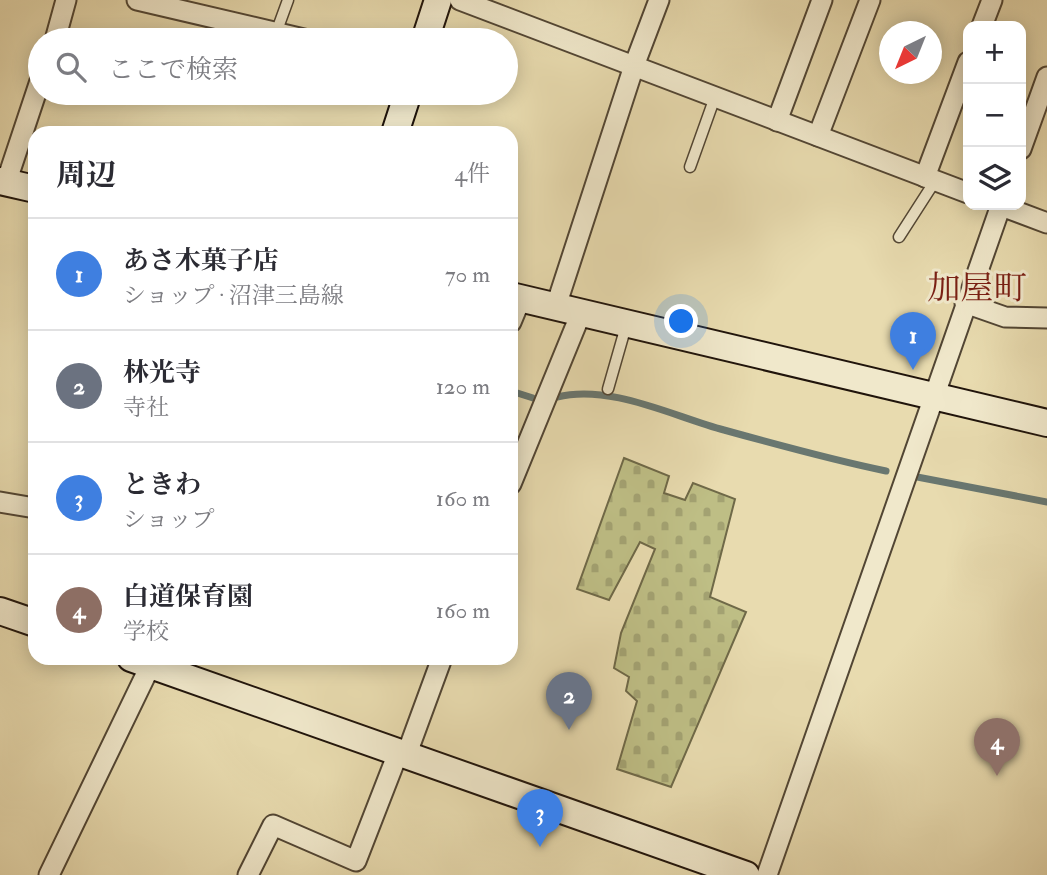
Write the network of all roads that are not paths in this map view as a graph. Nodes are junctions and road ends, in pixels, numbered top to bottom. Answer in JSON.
{"nodes":[{"id":1,"x":66,"y":0,"type":"edge"},
{"id":2,"x":137,"y":0,"type":"edge"},
{"id":3,"x":288,"y":0,"type":"edge"},
{"id":4,"x":438,"y":0,"type":"edge"},
{"id":5,"x":460,"y":0,"type":"edge"},
{"id":6,"x":659,"y":0,"type":"edge"},
{"id":7,"x":822,"y":0,"type":"edge"},
{"id":8,"x":870,"y":0,"type":"edge"},
{"id":9,"x":992,"y":0,"type":"edge"},
{"id":10,"x":984,"y":21,"type":"edge"},
{"id":11,"x":58,"y":28,"type":"edge"},
{"id":12,"x":255,"y":28,"type":"edge"},
{"id":13,"x":278,"y":28,"type":"edge"},
{"id":14,"x":429,"y":28,"type":"edge"},
{"id":15,"x":634,"y":66,"type":"junction"},
{"id":16,"x":963,"y":77,"type":"edge"},
{"id":17,"x":1047,"y":77,"type":"edge"},
{"id":18,"x":715,"y":97,"type":"junction"},
{"id":19,"x":31,"y":105,"type":"edge"},
{"id":20,"x":404,"y":105,"type":"edge"},
{"id":21,"x":778,"y":121,"type":"junction"},
{"id":22,"x":398,"y":126,"type":"edge"},
{"id":23,"x":818,"y":136,"type":"junction"},
{"id":24,"x":1022,"y":147,"type":"edge"},
{"id":25,"x":690,"y":167,"type":"dead end"},
{"id":26,"x":930,"y":179,"type":"junction"},
{"id":27,"x":3,"y":182,"type":"edge"},
{"id":28,"x":28,"y":187,"type":"edge"},
{"id":29,"x":963,"y":191,"type":"edge"},
{"id":30,"x":998,"y":210,"type":"edge"},
{"id":31,"x":1013,"y":210,"type":"edge"},
{"id":32,"x":1047,"y":223,"type":"edge"},
{"id":33,"x":898,"y":237,"type":"dead end"},
{"id":34,"x":518,"y":297,"type":"edge"},
{"id":35,"x":965,"y":303,"type":"junction"},
{"id":36,"x":569,"y":310,"type":"junction"},
{"id":37,"x":1047,"y":318,"type":"edge"},
{"id":38,"x":626,"y":323,"type":"junction"},
{"id":39,"x":608,"y":389,"type":"dead end"},
{"id":40,"x":932,"y":396,"type":"junction"},
{"id":41,"x":1047,"y":423,"type":"edge"},
{"id":42,"x":518,"y":463,"type":"edge"},
{"id":43,"x":0,"y":502,"type":"edge"},
{"id":44,"x":28,"y":507,"type":"edge"},
{"id":45,"x":0,"y":611,"type":"edge"},
{"id":46,"x":28,"y":621,"type":"edge"},
{"id":47,"x":143,"y":665,"type":"edge"},
{"id":48,"x":159,"y":665,"type":"edge"},
{"id":49,"x":439,"y":665,"type":"edge"},
{"id":50,"x":402,"y":754,"type":"junction"},
{"id":51,"x":353,"y":868,"type":"edge"},
{"id":52,"x":49,"y":875,"type":"edge"},
{"id":53,"x":248,"y":875,"type":"edge"},
{"id":54,"x":746,"y":875,"type":"edge"},
{"id":55,"x":767,"y":875,"type":"edge"}],
"edges":[{"from":1,"to":11,"type":"street"},
{"from":2,"to":12,"type":"street"},
{"from":3,"to":13,"type":"lane"},
{"from":4,"to":14,"type":"street"},
{"from":5,"to":15,"type":"street"},
{"from":6,"to":15,"type":"street"},
{"from":7,"to":21,"type":"street"},
{"from":8,"to":23,"type":"street"},
{"from":9,"to":10,"type":"street"},
{"from":15,"to":18,"type":"street"},
{"from":15,"to":36,"type":"street"},
{"from":16,"to":26,"type":"street"},
{"from":17,"to":24,"type":"street"},
{"from":18,"to":21,"type":"street"},
{"from":18,"to":25,"type":"lane"},
{"from":19,"to":27,"type":"street"},
{"from":20,"to":22,"type":"street"},
{"from":21,"to":23,"type":"street"},
{"from":23,"to":26,"type":"street"},
{"from":26,"to":29,"type":"street"},
{"from":26,"to":33,"type":"lane"},
{"from":27,"to":28,"type":"street"},
{"from":30,"to":35,"type":"street"},
{"from":31,"to":32,"type":"street"},
{"from":34,"to":36,"type":"street"},
{"from":35,"to":37,"type":"street"},
{"from":35,"to":40,"type":"street"},
{"from":36,"to":38,"type":"street"},
{"from":36,"to":42,"type":"street"},
{"from":38,"to":39,"type":"lane"},
{"from":38,"to":40,"type":"street"},
{"from":40,"to":41,"type":"street"},
{"from":40,"to":55,"type":"street"},
{"from":43,"to":44,"type":"street"},
{"from":45,"to":46,"type":"street"},
{"from":47,"to":52,"type":"street"},
{"from":48,"to":50,"type":"street"},
{"from":49,"to":50,"type":"street"},
{"from":50,"to":51,"type":"street"},
{"from":50,"to":54,"type":"street"},
{"from":51,"to":53,"type":"street"}]}
